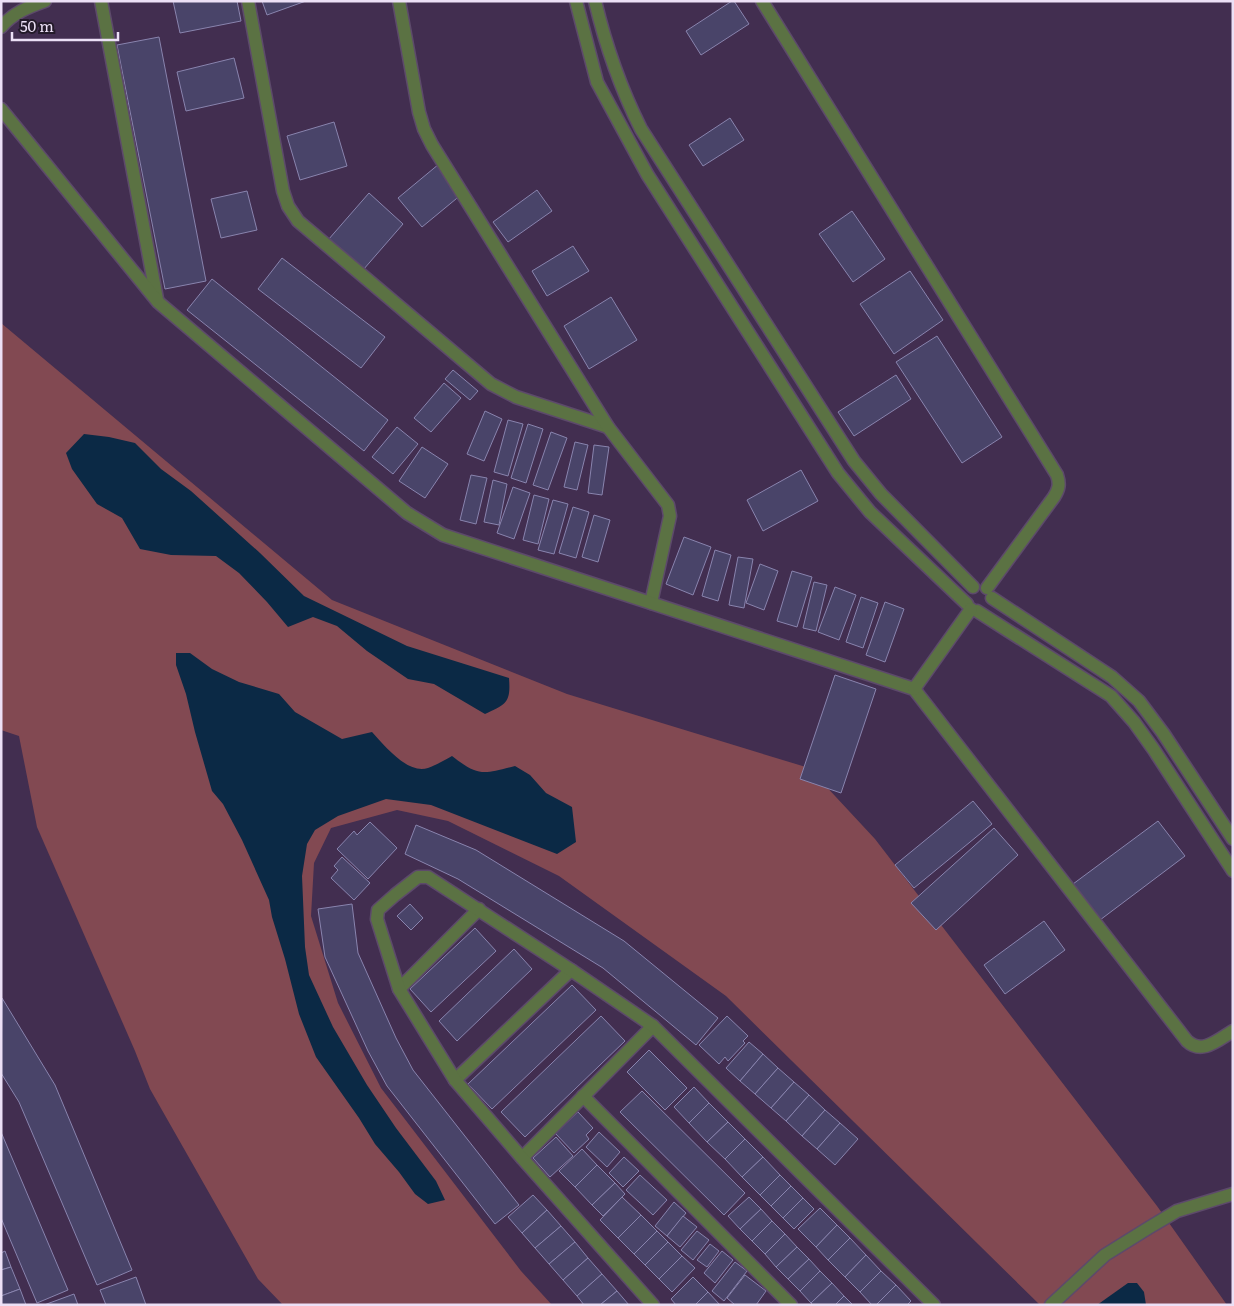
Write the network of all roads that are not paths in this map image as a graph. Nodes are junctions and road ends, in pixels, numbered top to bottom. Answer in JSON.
{"nodes":[{"id":1,"x":45,"y":1,"type":"edge"},
{"id":2,"x":100,"y":1,"type":"edge"},
{"id":3,"x":248,"y":1,"type":"edge"},
{"id":4,"x":400,"y":1,"type":"edge"},
{"id":5,"x":576,"y":1,"type":"edge"},
{"id":6,"x":595,"y":1,"type":"edge"},
{"id":7,"x":762,"y":1,"type":"edge"},
{"id":8,"x":1,"y":27,"type":"edge"},
{"id":9,"x":1,"y":110,"type":"edge"},
{"id":10,"x":740,"y":283,"type":"junction"},
{"id":11,"x":724,"y":293,"type":"junction"},
{"id":12,"x":158,"y":302,"type":"junction"},
{"id":13,"x":608,"y":427,"type":"junction"},
{"id":14,"x":973,"y":587,"type":"junction"},
{"id":15,"x":989,"y":593,"type":"junction"},
{"id":16,"x":651,"y":603,"type":"junction"},
{"id":17,"x":972,"y":608,"type":"junction"},
{"id":18,"x":914,"y":689,"type":"junction"},
{"id":19,"x":1233,"y":838,"type":"edge"},
{"id":20,"x":1233,"y":871,"type":"edge"},
{"id":21,"x":478,"y":909,"type":"junction"},
{"id":22,"x":571,"y":970,"type":"junction"},
{"id":23,"x":399,"y":989,"type":"junction"},
{"id":24,"x":653,"y":1026,"type":"junction"},
{"id":25,"x":1233,"y":1031,"type":"edge"},
{"id":26,"x":456,"y":1080,"type":"junction"},
{"id":27,"x":582,"y":1096,"type":"junction"},
{"id":28,"x":522,"y":1158,"type":"junction"},
{"id":29,"x":1233,"y":1194,"type":"edge"},
{"id":30,"x":653,"y":1305,"type":"edge"},
{"id":31,"x":792,"y":1305,"type":"edge"},
{"id":32,"x":934,"y":1305,"type":"edge"},
{"id":33,"x":1051,"y":1305,"type":"edge"}],
"edges":[{"from":1,"to":8,"type":"street"},
{"from":2,"to":12,"type":"street"},
{"from":3,"to":13,"type":"street"},
{"from":4,"to":13,"type":"street"},
{"from":5,"to":11,"type":"street"},
{"from":6,"to":10,"type":"street"},
{"from":7,"to":15,"type":"street"},
{"from":9,"to":12,"type":"street"},
{"from":10,"to":11,"type":"street"},
{"from":10,"to":14,"type":"street"},
{"from":11,"to":17,"type":"street"},
{"from":12,"to":16,"type":"street"},
{"from":13,"to":16,"type":"street"},
{"from":14,"to":15,"type":"street"},
{"from":14,"to":17,"type":"street"},
{"from":15,"to":17,"type":"street"},
{"from":15,"to":19,"type":"street"},
{"from":16,"to":18,"type":"street"},
{"from":17,"to":18,"type":"street"},
{"from":17,"to":20,"type":"street"},
{"from":18,"to":25,"type":"street"},
{"from":21,"to":22,"type":"street"},
{"from":21,"to":23,"type":"street"},
{"from":21,"to":23,"type":"street"},
{"from":22,"to":24,"type":"street"},
{"from":22,"to":26,"type":"street"},
{"from":23,"to":26,"type":"street"},
{"from":24,"to":27,"type":"street"},
{"from":24,"to":32,"type":"street"},
{"from":26,"to":28,"type":"street"},
{"from":27,"to":28,"type":"street"},
{"from":27,"to":31,"type":"street"},
{"from":28,"to":30,"type":"street"},
{"from":29,"to":33,"type":"street"}]}
